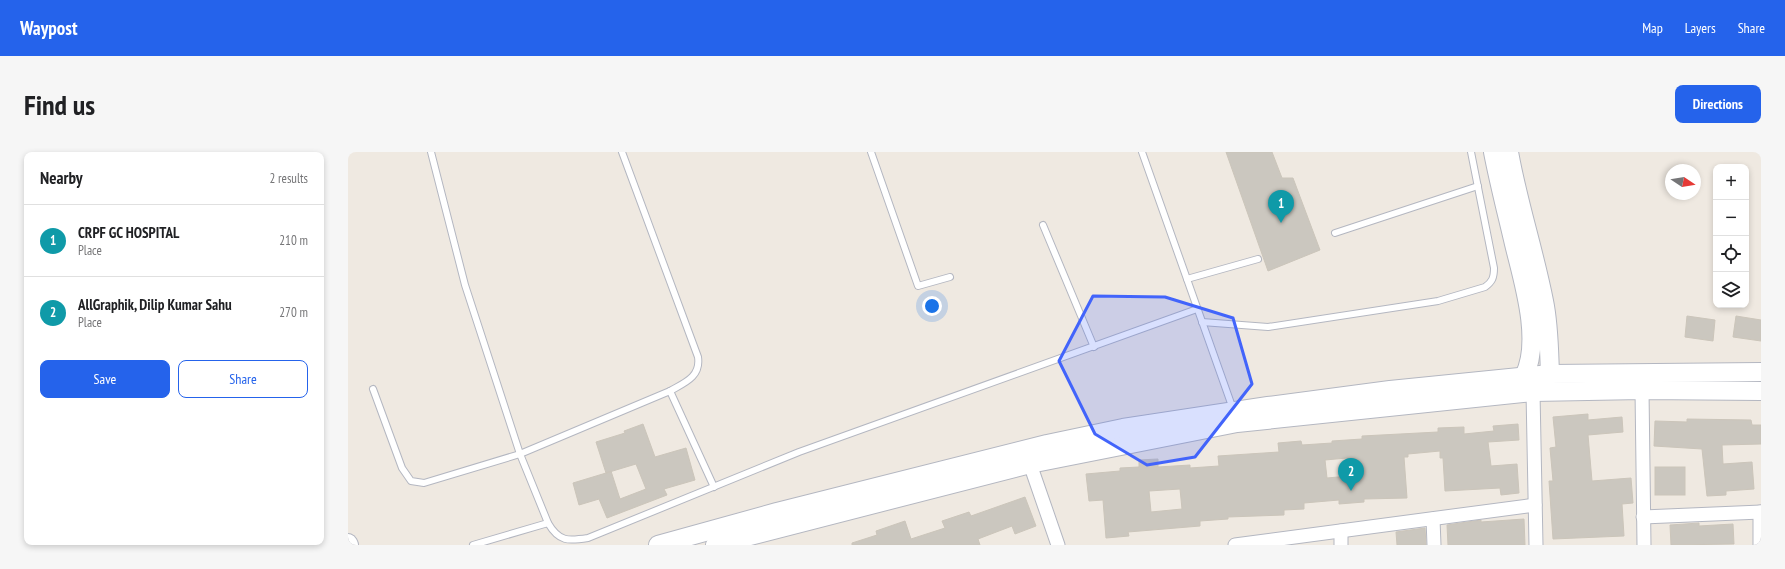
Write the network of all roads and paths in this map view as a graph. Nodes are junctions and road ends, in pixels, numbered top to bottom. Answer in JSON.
{"nodes":[{"id":1,"x":431,"y":152,"type":"edge"},
{"id":2,"x":622,"y":152,"type":"edge"},
{"id":3,"x":871,"y":152,"type":"edge"},
{"id":4,"x":1142,"y":152,"type":"edge"},
{"id":5,"x":1471,"y":152,"type":"edge"},
{"id":6,"x":1492,"y":152,"type":"edge"},
{"id":7,"x":1509,"y":152,"type":"edge"},
{"id":8,"x":1478,"y":186,"type":"junction"},
{"id":9,"x":1043,"y":225,"type":"dead end"},
{"id":10,"x":1335,"y":233,"type":"dead end"},
{"id":11,"x":1258,"y":259,"type":"dead end"},
{"id":12,"x":950,"y":277,"type":"dead end"},
{"id":13,"x":1186,"y":278,"type":"junction"},
{"id":14,"x":1197,"y":309,"type":"junction"},
{"id":15,"x":1202,"y":322,"type":"junction"},
{"id":16,"x":1094,"y":347,"type":"junction"},
{"id":17,"x":1670,"y":372,"type":"junction"},
{"id":18,"x":1761,"y":372,"type":"edge"},
{"id":19,"x":1550,"y":374,"type":"junction"},
{"id":20,"x":1524,"y":376,"type":"junction"},
{"id":21,"x":373,"y":389,"type":"dead end"},
{"id":22,"x":1642,"y":390,"type":"junction"},
{"id":23,"x":1670,"y":390,"type":"junction"},
{"id":24,"x":670,"y":391,"type":"junction"},
{"id":25,"x":1459,"y":391,"type":"junction"},
{"id":26,"x":1761,"y":391,"type":"edge"},
{"id":27,"x":1533,"y":392,"type":"junction"},
{"id":28,"x":1234,"y":411,"type":"junction"},
{"id":29,"x":520,"y":454,"type":"junction"},
{"id":30,"x":1030,"y":464,"type":"junction"},
{"id":31,"x":714,"y":487,"type":"junction"},
{"id":32,"x":1535,"y":505,"type":"junction"},
{"id":33,"x":1760,"y":512,"type":"edge"},
{"id":34,"x":1643,"y":517,"type":"junction"},
{"id":35,"x":1433,"y":519,"type":"junction"},
{"id":36,"x":548,"y":523,"type":"junction"},
{"id":37,"x":742,"y":530,"type":"junction"},
{"id":38,"x":1341,"y":531,"type":"junction"},
{"id":39,"x":1249,"y":544,"type":"edge"},
{"id":40,"x":473,"y":545,"type":"edge"},
{"id":41,"x":658,"y":545,"type":"edge"},
{"id":42,"x":715,"y":545,"type":"edge"},
{"id":43,"x":1058,"y":545,"type":"edge"},
{"id":44,"x":1236,"y":545,"type":"edge"},
{"id":45,"x":1342,"y":545,"type":"edge"},
{"id":46,"x":1434,"y":545,"type":"edge"},
{"id":47,"x":1536,"y":545,"type":"edge"},
{"id":48,"x":1644,"y":545,"type":"edge"},
{"id":49,"x":1760,"y":545,"type":"edge"}],
"edges":[{"from":1,"to":29,"type":"lane"},
{"from":2,"to":24,"type":"lane"},
{"from":3,"to":12,"type":"lane"},
{"from":4,"to":13,"type":"lane"},
{"from":5,"to":8,"type":"lane"},
{"from":6,"to":20,"type":"street"},
{"from":7,"to":19,"type":"street"},
{"from":8,"to":10,"type":"lane"},
{"from":8,"to":15,"type":"lane"},
{"from":9,"to":16,"type":"lane"},
{"from":11,"to":13,"type":"lane"},
{"from":13,"to":14,"type":"lane"},
{"from":14,"to":15,"type":"lane"},
{"from":14,"to":16,"type":"lane"},
{"from":15,"to":28,"type":"lane"},
{"from":16,"to":31,"type":"lane"},
{"from":17,"to":18,"type":"street"},
{"from":17,"to":19,"type":"street"},
{"from":17,"to":23,"type":"street"},
{"from":19,"to":20,"type":"street"},
{"from":20,"to":25,"type":"street"},
{"from":21,"to":29,"type":"lane"},
{"from":22,"to":23,"type":"street"},
{"from":22,"to":27,"type":"street"},
{"from":22,"to":34,"type":"street"},
{"from":23,"to":26,"type":"street"},
{"from":24,"to":29,"type":"lane"},
{"from":24,"to":31,"type":"lane"},
{"from":25,"to":27,"type":"street"},
{"from":25,"to":28,"type":"street"},
{"from":25,"to":30,"type":"street"},
{"from":27,"to":32,"type":"street"},
{"from":28,"to":37,"type":"street"},
{"from":29,"to":36,"type":"lane"},
{"from":30,"to":37,"type":"street"},
{"from":30,"to":43,"type":"street"},
{"from":31,"to":36,"type":"lane"},
{"from":32,"to":35,"type":"street"},
{"from":32,"to":47,"type":"street"},
{"from":33,"to":34,"type":"street"},
{"from":33,"to":49,"type":"street"},
{"from":34,"to":48,"type":"street"},
{"from":35,"to":38,"type":"street"},
{"from":35,"to":46,"type":"street"},
{"from":36,"to":40,"type":"lane"},
{"from":37,"to":41,"type":"street"},
{"from":37,"to":42,"type":"street"},
{"from":38,"to":39,"type":"street"},
{"from":38,"to":45,"type":"street"},
{"from":39,"to":44,"type":"street"}]}
